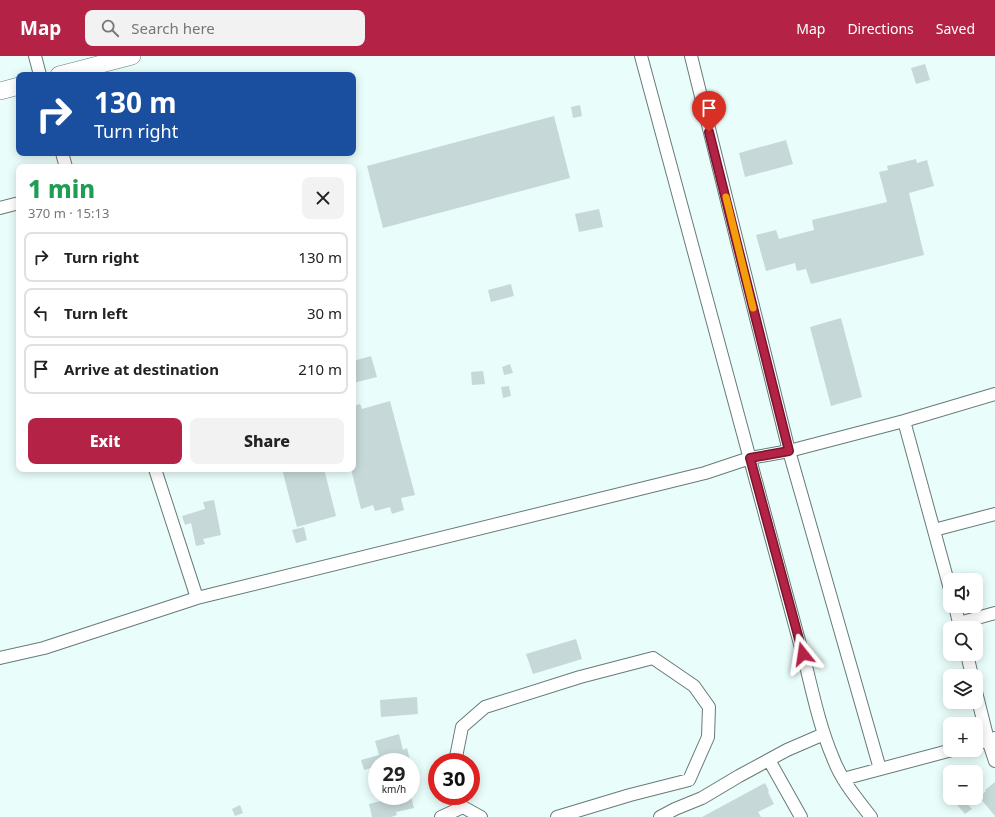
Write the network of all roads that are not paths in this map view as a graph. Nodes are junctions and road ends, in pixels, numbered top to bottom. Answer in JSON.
{"nodes":[{"id":1,"x":35,"y":56,"type":"edge"},
{"id":2,"x":132,"y":56,"type":"edge"},
{"id":3,"x":640,"y":56,"type":"edge"},
{"id":4,"x":690,"y":56,"type":"edge"},
{"id":5,"x":39,"y":72,"type":"edge"},
{"id":6,"x":71,"y":72,"type":"edge"},
{"id":7,"x":16,"y":87,"type":"edge"},
{"id":8,"x":0,"y":91,"type":"edge"},
{"id":9,"x":16,"y":204,"type":"edge"},
{"id":10,"x":0,"y":208,"type":"edge"},
{"id":11,"x":995,"y":394,"type":"edge"},
{"id":12,"x":904,"y":420,"type":"junction"},
{"id":13,"x":789,"y":451,"type":"junction"},
{"id":14,"x":750,"y":458,"type":"junction"},
{"id":15,"x":156,"y":472,"type":"edge"},
{"id":16,"x":995,"y":514,"type":"edge"},
{"id":17,"x":934,"y":530,"type":"junction"},
{"id":18,"x":946,"y":573,"type":"edge"},
{"id":19,"x":197,"y":598,"type":"junction"},
{"id":20,"x":995,"y":613,"type":"edge"},
{"id":21,"x":973,"y":621,"type":"edge"},
{"id":22,"x":0,"y":658,"type":"edge"},
{"id":23,"x":979,"y":709,"type":"edge"},
{"id":24,"x":824,"y":734,"type":"junction"},
{"id":25,"x":986,"y":741,"type":"edge"},
{"id":26,"x":943,"y":752,"type":"edge"},
{"id":27,"x":457,"y":753,"type":"edge"},
{"id":28,"x":769,"y":760,"type":"junction"},
{"id":29,"x":995,"y":761,"type":"edge"},
{"id":30,"x":880,"y":769,"type":"junction"},
{"id":31,"x":843,"y":779,"type":"junction"},
{"id":32,"x":458,"y":805,"type":"edge"},
{"id":33,"x":466,"y":805,"type":"edge"},
{"id":34,"x":441,"y":817,"type":"edge"},
{"id":35,"x":481,"y":817,"type":"edge"},
{"id":36,"x":557,"y":817,"type":"edge"},
{"id":37,"x":660,"y":817,"type":"edge"},
{"id":38,"x":801,"y":817,"type":"edge"},
{"id":39,"x":871,"y":817,"type":"edge"}],
"edges":[{"from":1,"to":5,"type":"street"},
{"from":2,"to":6,"type":"street"},
{"from":3,"to":14,"type":"street"},
{"from":4,"to":13,"type":"street"},
{"from":7,"to":8,"type":"street"},
{"from":9,"to":10,"type":"street"},
{"from":11,"to":12,"type":"street"},
{"from":12,"to":13,"type":"street"},
{"from":12,"to":17,"type":"street"},
{"from":13,"to":14,"type":"street"},
{"from":13,"to":30,"type":"street"},
{"from":14,"to":19,"type":"street"},
{"from":14,"to":24,"type":"street"},
{"from":15,"to":19,"type":"street"},
{"from":16,"to":17,"type":"street"},
{"from":17,"to":18,"type":"street"},
{"from":19,"to":22,"type":"street"},
{"from":20,"to":21,"type":"street"},
{"from":23,"to":25,"type":"street"},
{"from":24,"to":28,"type":"street"},
{"from":24,"to":31,"type":"street"},
{"from":25,"to":29,"type":"street"},
{"from":26,"to":30,"type":"street"},
{"from":27,"to":36,"type":"street"},
{"from":28,"to":37,"type":"street"},
{"from":28,"to":38,"type":"street"},
{"from":30,"to":31,"type":"street"},
{"from":31,"to":39,"type":"street"},
{"from":32,"to":34,"type":"street"},
{"from":33,"to":35,"type":"street"}]}
